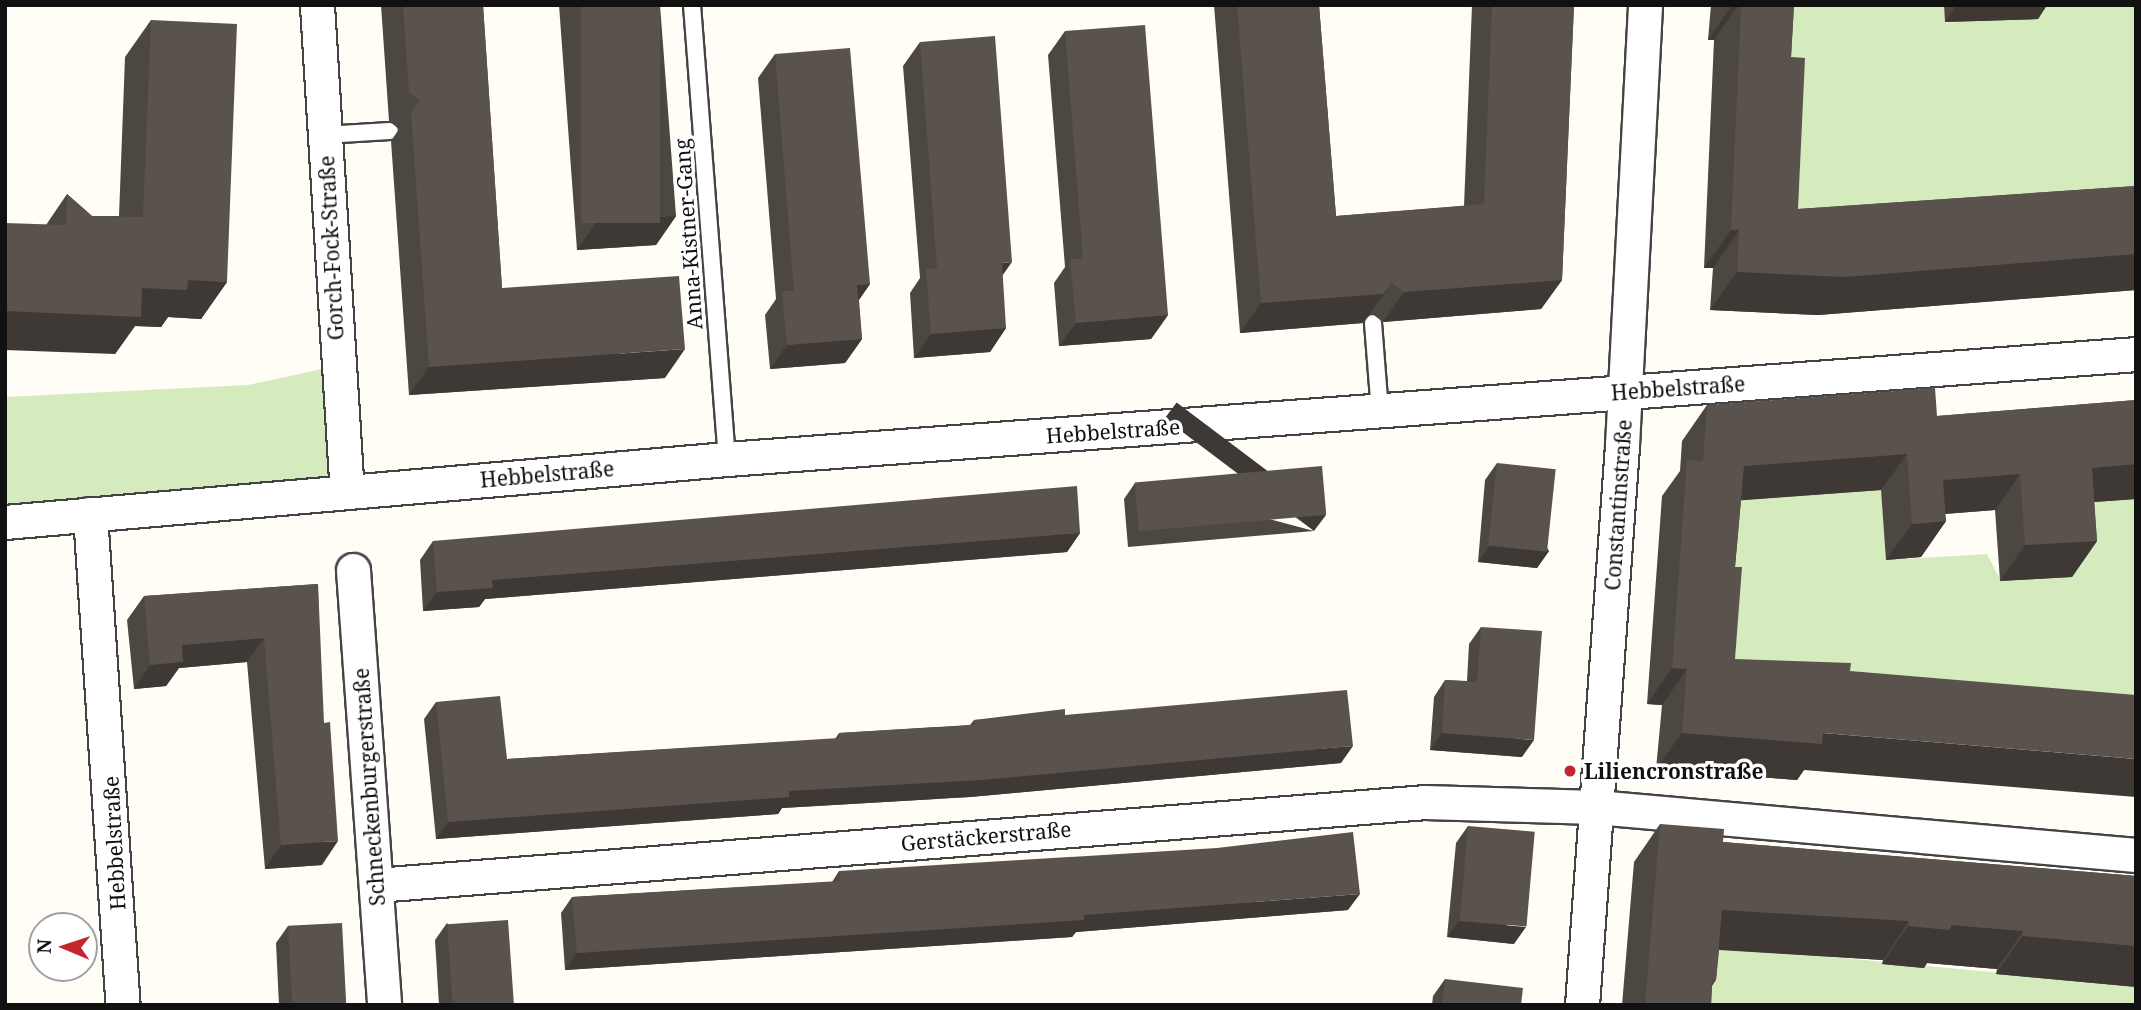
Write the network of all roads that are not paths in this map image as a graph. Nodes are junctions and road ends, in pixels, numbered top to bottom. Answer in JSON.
{"nodes":[{"id":1,"x":317,"y":5,"type":"edge"},
{"id":2,"x":692,"y":5,"type":"edge"},
{"id":3,"x":1645,"y":5,"type":"edge"},
{"id":4,"x":390,"y":131,"type":"dead end"},
{"id":5,"x":324,"y":135,"type":"junction"},
{"id":6,"x":1373,"y":323,"type":"edge"},
{"id":7,"x":2136,"y":354,"type":"edge"},
{"id":8,"x":1626,"y":392,"type":"junction"},
{"id":9,"x":1380,"y":411,"type":"junction"},
{"id":10,"x":727,"y":459,"type":"junction"},
{"id":11,"x":347,"y":491,"type":"junction"},
{"id":12,"x":90,"y":514,"type":"junction"},
{"id":13,"x":5,"y":522,"type":"edge"},
{"id":14,"x":353,"y":570,"type":"dead end"},
{"id":15,"x":1596,"y":807,"type":"junction"},
{"id":16,"x":2136,"y":855,"type":"edge"},
{"id":17,"x":376,"y":885,"type":"junction"},
{"id":18,"x":123,"y":1005,"type":"edge"},
{"id":19,"x":384,"y":1005,"type":"edge"},
{"id":20,"x":1582,"y":1005,"type":"edge"}],
"edges":[{"from":1,"to":5,"type":"street","name":"Gorch-Fock-Straße"},
{"from":2,"to":10,"type":"lane","name":"Anna-Kistner-Gang"},
{"from":3,"to":8,"type":"street","name":"Constantinstraße"},
{"from":4,"to":5,"type":"lane"},
{"from":5,"to":11,"type":"street","name":"Gorch-Fock-Straße"},
{"from":6,"to":9,"type":"lane"},
{"from":7,"to":8,"type":"street","name":"Hebbelstraße"},
{"from":8,"to":9,"type":"street","name":"Hebbelstraße"},
{"from":8,"to":15,"type":"street","name":"Constantinstraße"},
{"from":9,"to":10,"type":"street","name":"Hebbelstraße"},
{"from":10,"to":11,"type":"street","name":"Hebbelstraße"},
{"from":11,"to":12,"type":"street","name":"Hebbelstraße"},
{"from":12,"to":13,"type":"street","name":"Hebbelstraße"},
{"from":12,"to":18,"type":"street","name":"Hebbelstraße"},
{"from":14,"to":17,"type":"street","name":"Schneckenburgerstraße"},
{"from":15,"to":16,"type":"street"},
{"from":15,"to":17,"type":"street","name":"Gerstäckerstraße"},
{"from":15,"to":20,"type":"street","name":"Constantinstraße"},
{"from":17,"to":19,"type":"street","name":"Schneckenburgerstraße"}]}
